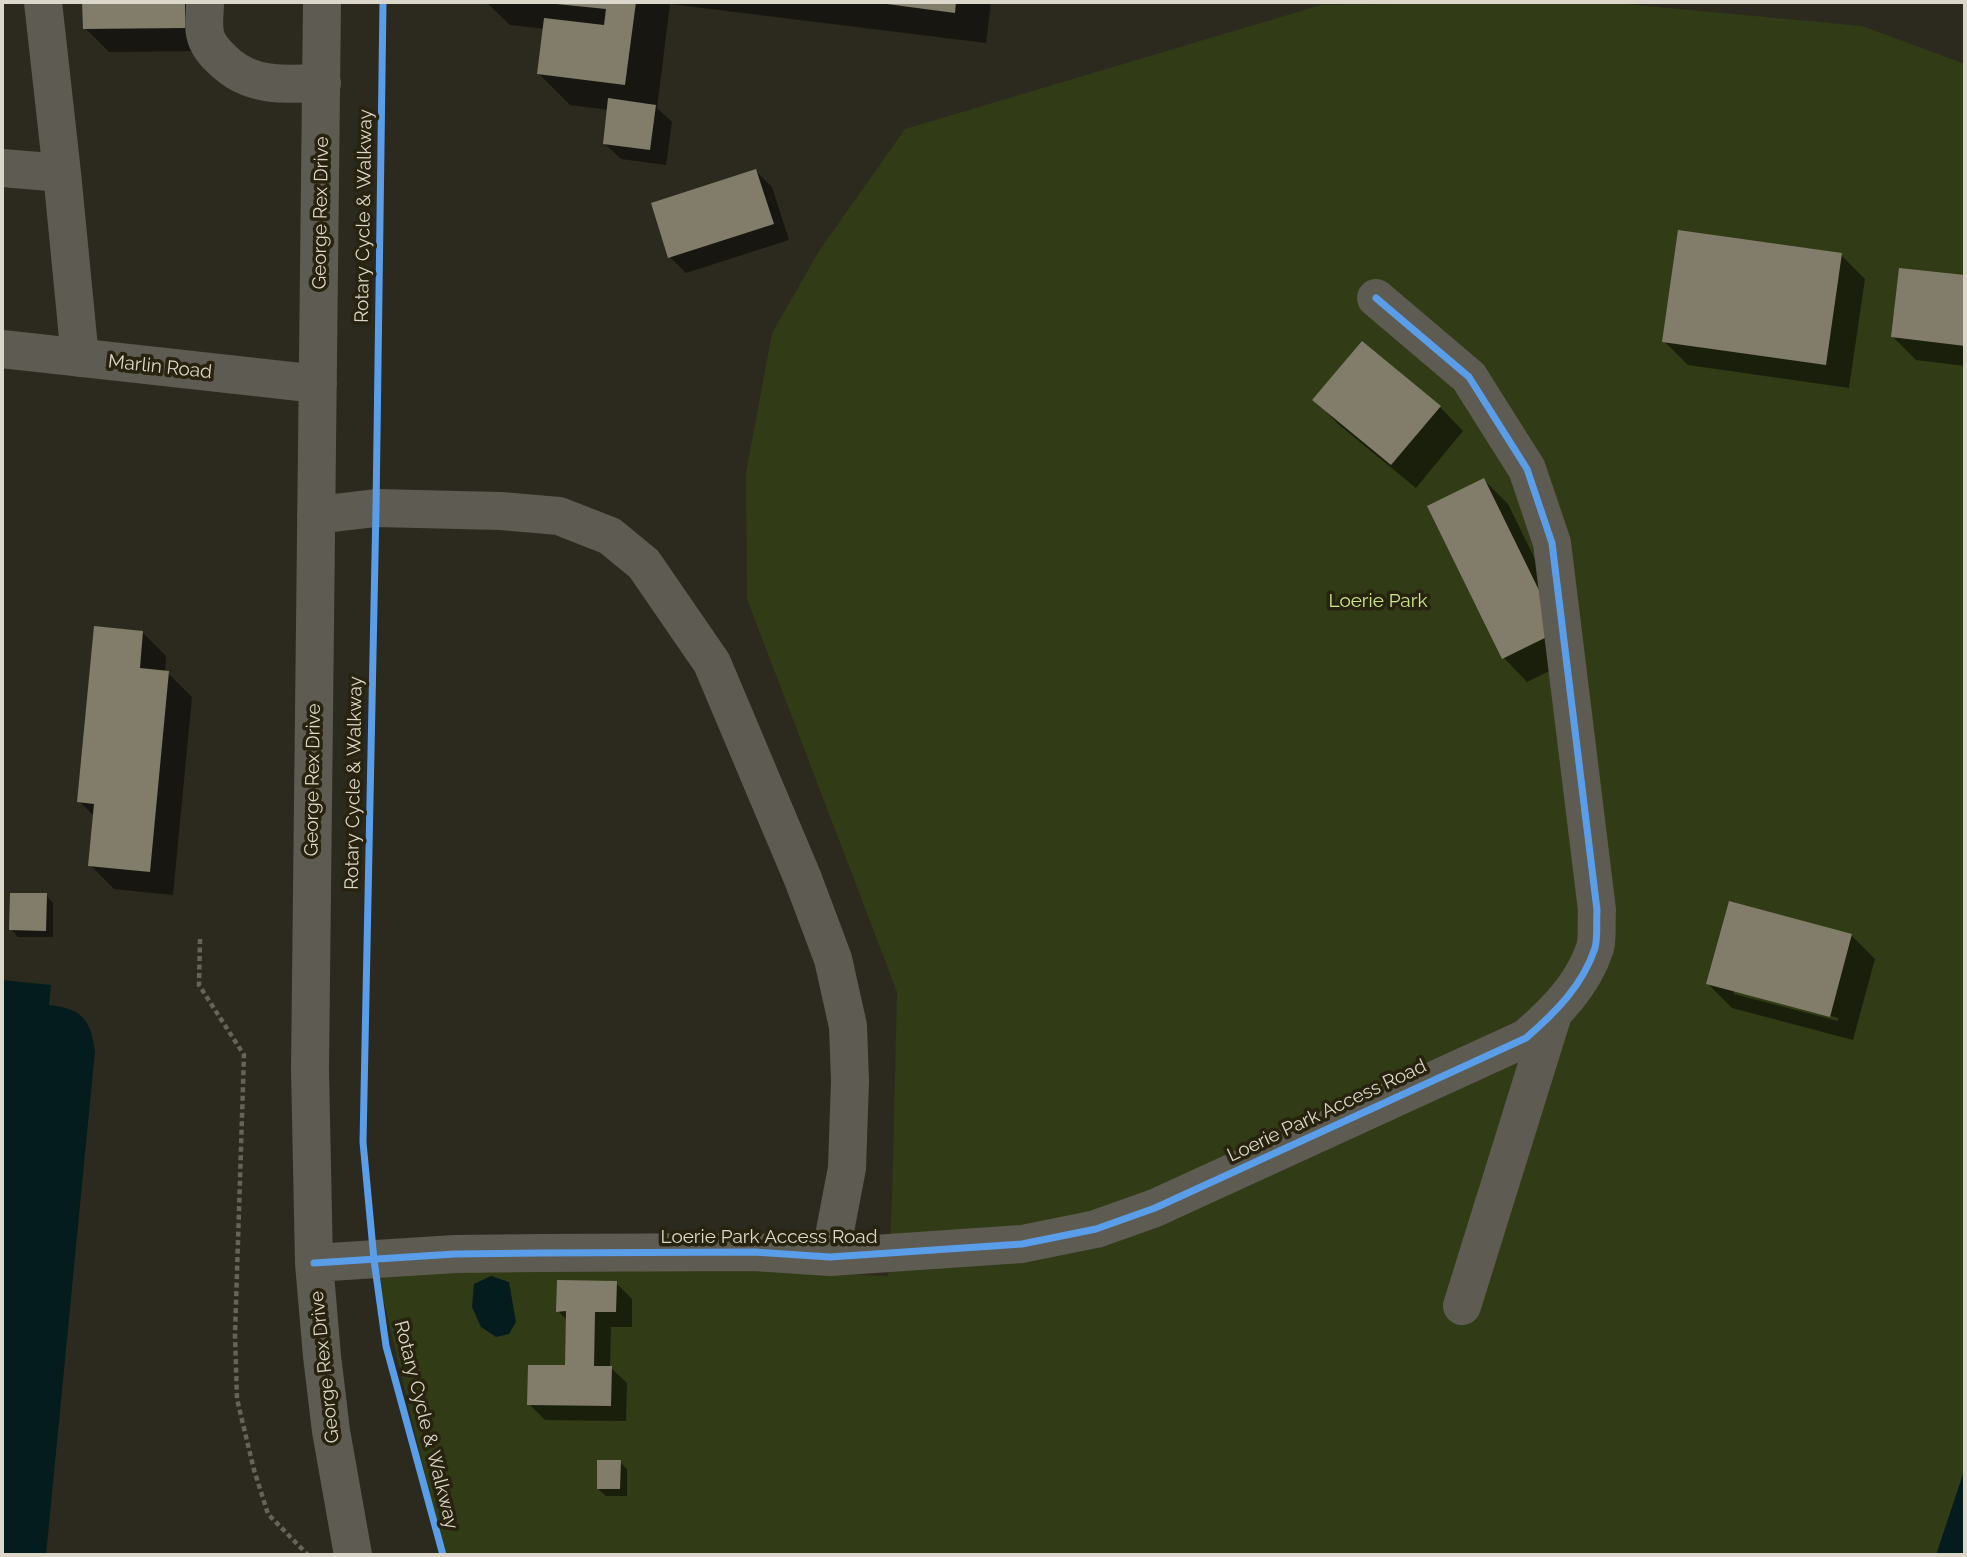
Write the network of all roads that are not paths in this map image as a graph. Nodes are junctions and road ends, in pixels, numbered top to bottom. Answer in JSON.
{"nodes":[{"id":1,"x":43,"y":2,"type":"edge"},
{"id":2,"x":205,"y":2,"type":"edge"},
{"id":3,"x":322,"y":2,"type":"edge"},
{"id":4,"x":322,"y":83,"type":"junction"},
{"id":5,"x":2,"y":168,"type":"edge"},
{"id":6,"x":62,"y":173,"type":"junction"},
{"id":7,"x":1376,"y":298,"type":"dead end"},
{"id":8,"x":2,"y":349,"type":"edge"},
{"id":9,"x":80,"y":358,"type":"junction"},
{"id":10,"x":318,"y":384,"type":"junction"},
{"id":11,"x":316,"y":515,"type":"junction"},
{"id":12,"x":1553,"y":1014,"type":"junction"},
{"id":13,"x":830,"y":1257,"type":"junction"},
{"id":14,"x":314,"y":1263,"type":"junction"},
{"id":15,"x":1462,"y":1306,"type":"dead end"},
{"id":16,"x":353,"y":1555,"type":"edge"}],
"edges":[{"from":1,"to":6,"type":"street"},
{"from":2,"to":4,"type":"street"},
{"from":3,"to":4,"type":"street","name":"George Rex Drive"},
{"from":4,"to":10,"type":"street","name":"George Rex Drive"},
{"from":5,"to":6,"type":"street"},
{"from":6,"to":9,"type":"street"},
{"from":7,"to":12,"type":"street","name":"Loerie Park Access Road"},
{"from":8,"to":9,"type":"street","name":"Marlin Road"},
{"from":9,"to":10,"type":"street","name":"Marlin Road"},
{"from":10,"to":11,"type":"street","name":"George Rex Drive"},
{"from":11,"to":13,"type":"street"},
{"from":11,"to":14,"type":"street","name":"George Rex Drive"},
{"from":12,"to":13,"type":"street","name":"Loerie Park Access Road"},
{"from":12,"to":15,"type":"street"},
{"from":13,"to":14,"type":"street","name":"Loerie Park Access Road"},
{"from":14,"to":16,"type":"street","name":"George Rex Drive"}]}
